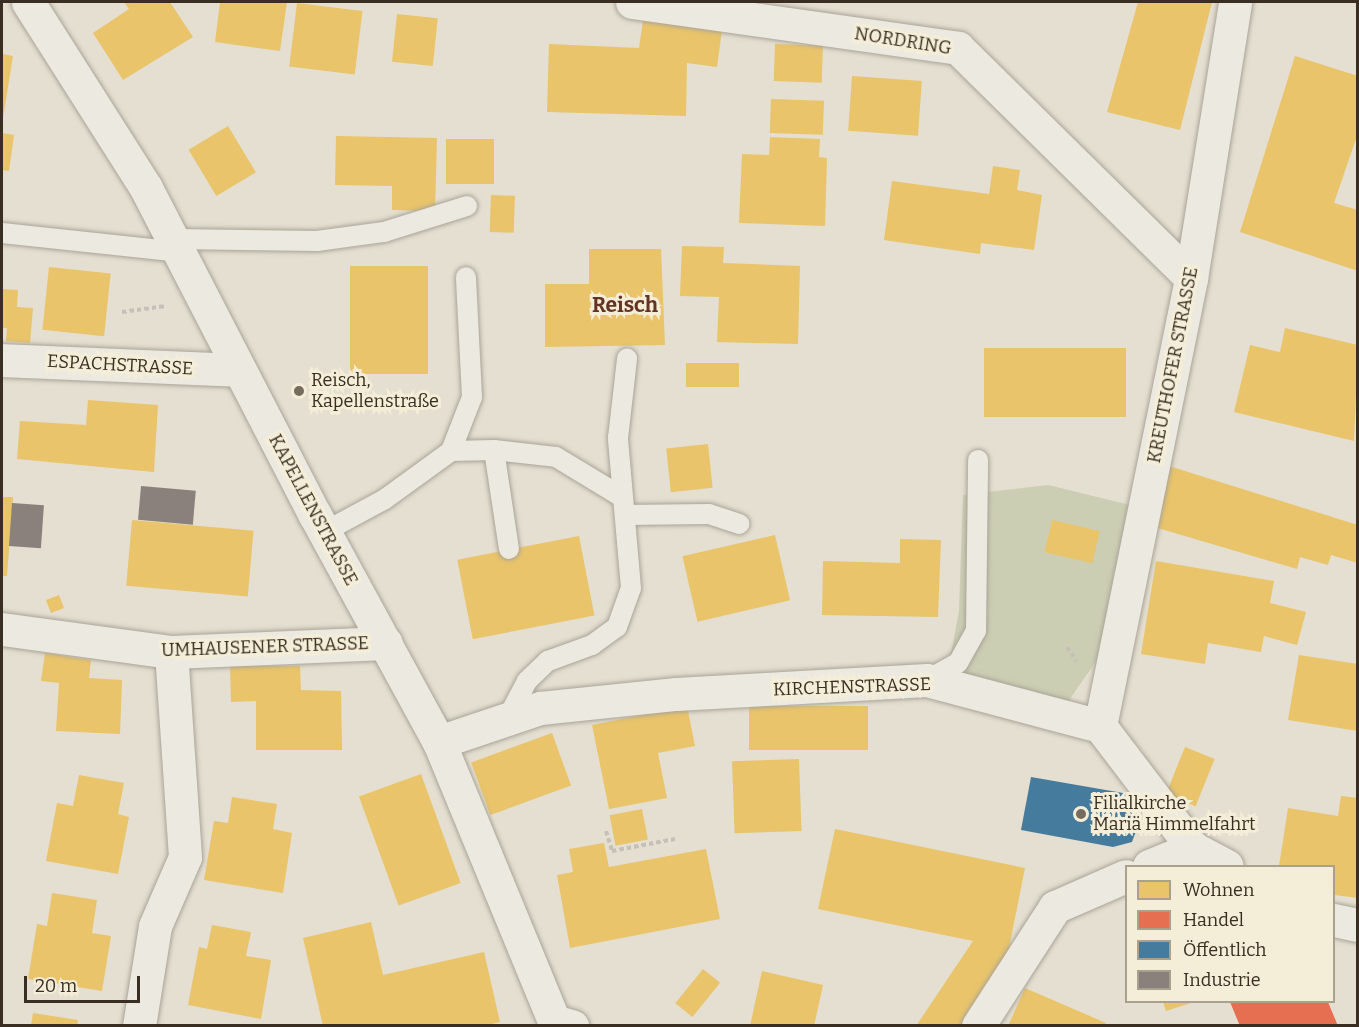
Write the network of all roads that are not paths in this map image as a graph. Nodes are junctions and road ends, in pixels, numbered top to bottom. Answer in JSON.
{"nodes":[{"id":1,"x":632,"y":2,"type":"edge"},
{"id":2,"x":1235,"y":2,"type":"edge"},
{"id":3,"x":34,"y":3,"type":"edge"},
{"id":4,"x":467,"y":206,"type":"dead end"},
{"id":5,"x":2,"y":233,"type":"edge"},
{"id":6,"x":176,"y":245,"type":"junction"},
{"id":7,"x":466,"y":277,"type":"dead end"},
{"id":8,"x":1191,"y":278,"type":"junction"},
{"id":9,"x":627,"y":359,"type":"dead end"},
{"id":10,"x":2,"y":360,"type":"edge"},
{"id":11,"x":239,"y":370,"type":"junction"},
{"id":12,"x":494,"y":450,"type":"junction"},
{"id":13,"x":451,"y":451,"type":"junction"},
{"id":14,"x":978,"y":460,"type":"dead end"},
{"id":15,"x":624,"y":506,"type":"junction"},
{"id":16,"x":739,"y":524,"type":"dead end"},
{"id":17,"x":324,"y":532,"type":"junction"},
{"id":18,"x":509,"y":549,"type":"dead end"},
{"id":19,"x":2,"y":629,"type":"edge"},
{"id":20,"x":386,"y":644,"type":"junction"},
{"id":21,"x":171,"y":652,"type":"junction"},
{"id":22,"x":927,"y":680,"type":"junction"},
{"id":23,"x":507,"y":719,"type":"junction"},
{"id":24,"x":1100,"y":726,"type":"junction"},
{"id":25,"x":439,"y":742,"type":"junction"},
{"id":26,"x":1193,"y":848,"type":"junction"},
{"id":27,"x":1154,"y":865,"type":"edge"},
{"id":28,"x":1223,"y":865,"type":"edge"},
{"id":29,"x":1125,"y":876,"type":"edge"},
{"id":30,"x":1335,"y":920,"type":"edge"},
{"id":31,"x":1358,"y":925,"type":"edge"},
{"id":32,"x":555,"y":1024,"type":"edge"},
{"id":33,"x":139,"y":1026,"type":"edge"},
{"id":34,"x":978,"y":1026,"type":"edge"}],
"edges":[{"from":1,"to":8,"type":"street","name":"NORDRING"},
{"from":2,"to":8,"type":"street","name":"KREUTHOFER STRASSE"},
{"from":3,"to":6,"type":"street","name":"KAPELLENSTRASSE"},
{"from":4,"to":6,"type":"lane"},
{"from":5,"to":6,"type":"lane"},
{"from":6,"to":11,"type":"street","name":"KAPELLENSTRASSE"},
{"from":7,"to":13,"type":"lane"},
{"from":8,"to":24,"type":"street","name":"KREUTHOFER STRASSE"},
{"from":9,"to":15,"type":"lane"},
{"from":10,"to":11,"type":"street","name":"ESPACHSTRASSE"},
{"from":11,"to":17,"type":"street","name":"KAPELLENSTRASSE"},
{"from":12,"to":13,"type":"lane"},
{"from":12,"to":15,"type":"lane"},
{"from":12,"to":18,"type":"lane"},
{"from":13,"to":17,"type":"lane"},
{"from":14,"to":22,"type":"lane"},
{"from":15,"to":16,"type":"lane"},
{"from":15,"to":23,"type":"lane"},
{"from":17,"to":20,"type":"street","name":"KAPELLENSTRASSE"},
{"from":19,"to":21,"type":"street","name":"UMHAUSENER STRASSE"},
{"from":20,"to":21,"type":"street","name":"UMHAUSENER STRASSE"},
{"from":20,"to":25,"type":"street","name":"KAPELLENSTRASSE"},
{"from":21,"to":33,"type":"street"},
{"from":22,"to":23,"type":"street","name":"KIRCHENSTRASSE"},
{"from":22,"to":24,"type":"street","name":"KIRCHENSTRASSE"},
{"from":23,"to":25,"type":"street","name":"KIRCHENSTRASSE"},
{"from":24,"to":26,"type":"street"},
{"from":25,"to":32,"type":"street","name":"KAPELLENSTRASSE"},
{"from":26,"to":27,"type":"street"},
{"from":26,"to":28,"type":"street"},
{"from":29,"to":34,"type":"street"},
{"from":30,"to":31,"type":"street"}]}
